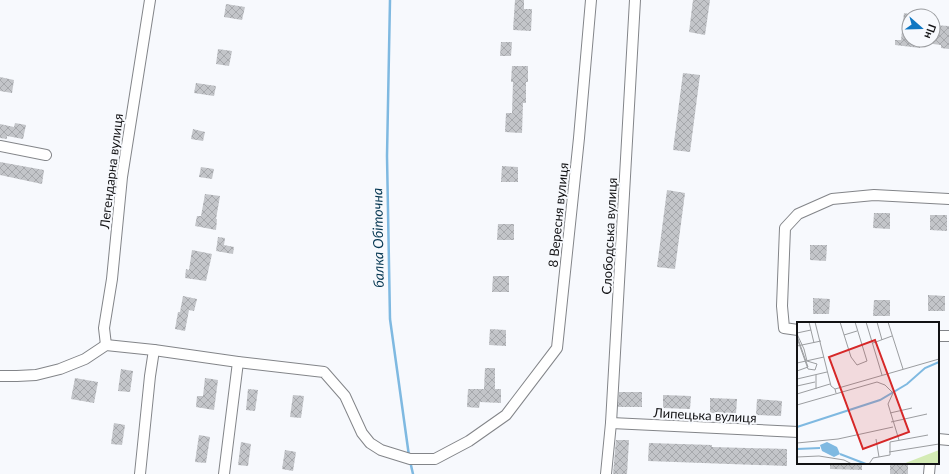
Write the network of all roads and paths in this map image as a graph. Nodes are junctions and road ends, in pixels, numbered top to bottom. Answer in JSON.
{"nodes":[{"id":1,"x":150,"y":0,"type":"edge"},
{"id":2,"x":591,"y":0,"type":"edge"},
{"id":3,"x":635,"y":0,"type":"edge"},
{"id":4,"x":0,"y":146,"type":"edge"},
{"id":5,"x":46,"y":155,"type":"dead end"},
{"id":6,"x":949,"y":198,"type":"edge"},
{"id":7,"x":797,"y":330,"type":"edge"},
{"id":8,"x":106,"y":345,"type":"junction"},
{"id":9,"x":154,"y":350,"type":"junction"},
{"id":10,"x":238,"y":362,"type":"junction"},
{"id":11,"x":0,"y":376,"type":"edge"},
{"id":12,"x":611,"y":423,"type":"junction"},
{"id":13,"x":797,"y":432,"type":"edge"},
{"id":14,"x":939,"y":439,"type":"edge"},
{"id":15,"x":949,"y":440,"type":"edge"},
{"id":16,"x":930,"y":464,"type":"edge"},
{"id":17,"x":140,"y":474,"type":"edge"},
{"id":18,"x":224,"y":474,"type":"edge"},
{"id":19,"x":606,"y":474,"type":"edge"},
{"id":20,"x":929,"y":474,"type":"edge"}],
"edges":[{"from":1,"to":8,"type":"street","name":"Легендарна вулиця"},
{"from":2,"to":10,"type":"street","name":"8 Вересня вулиця"},
{"from":3,"to":12,"type":"street","name":"Слободська вулиця"},
{"from":4,"to":5,"type":"street"},
{"from":6,"to":7,"type":"street"},
{"from":8,"to":9,"type":"street"},
{"from":8,"to":11,"type":"street"},
{"from":9,"to":10,"type":"street"},
{"from":9,"to":17,"type":"street"},
{"from":10,"to":18,"type":"street"},
{"from":12,"to":13,"type":"street","name":"Липецька вулиця"},
{"from":12,"to":19,"type":"street","name":"Слободська вулиця"},
{"from":14,"to":15,"type":"street"},
{"from":16,"to":20,"type":"street"}]}
